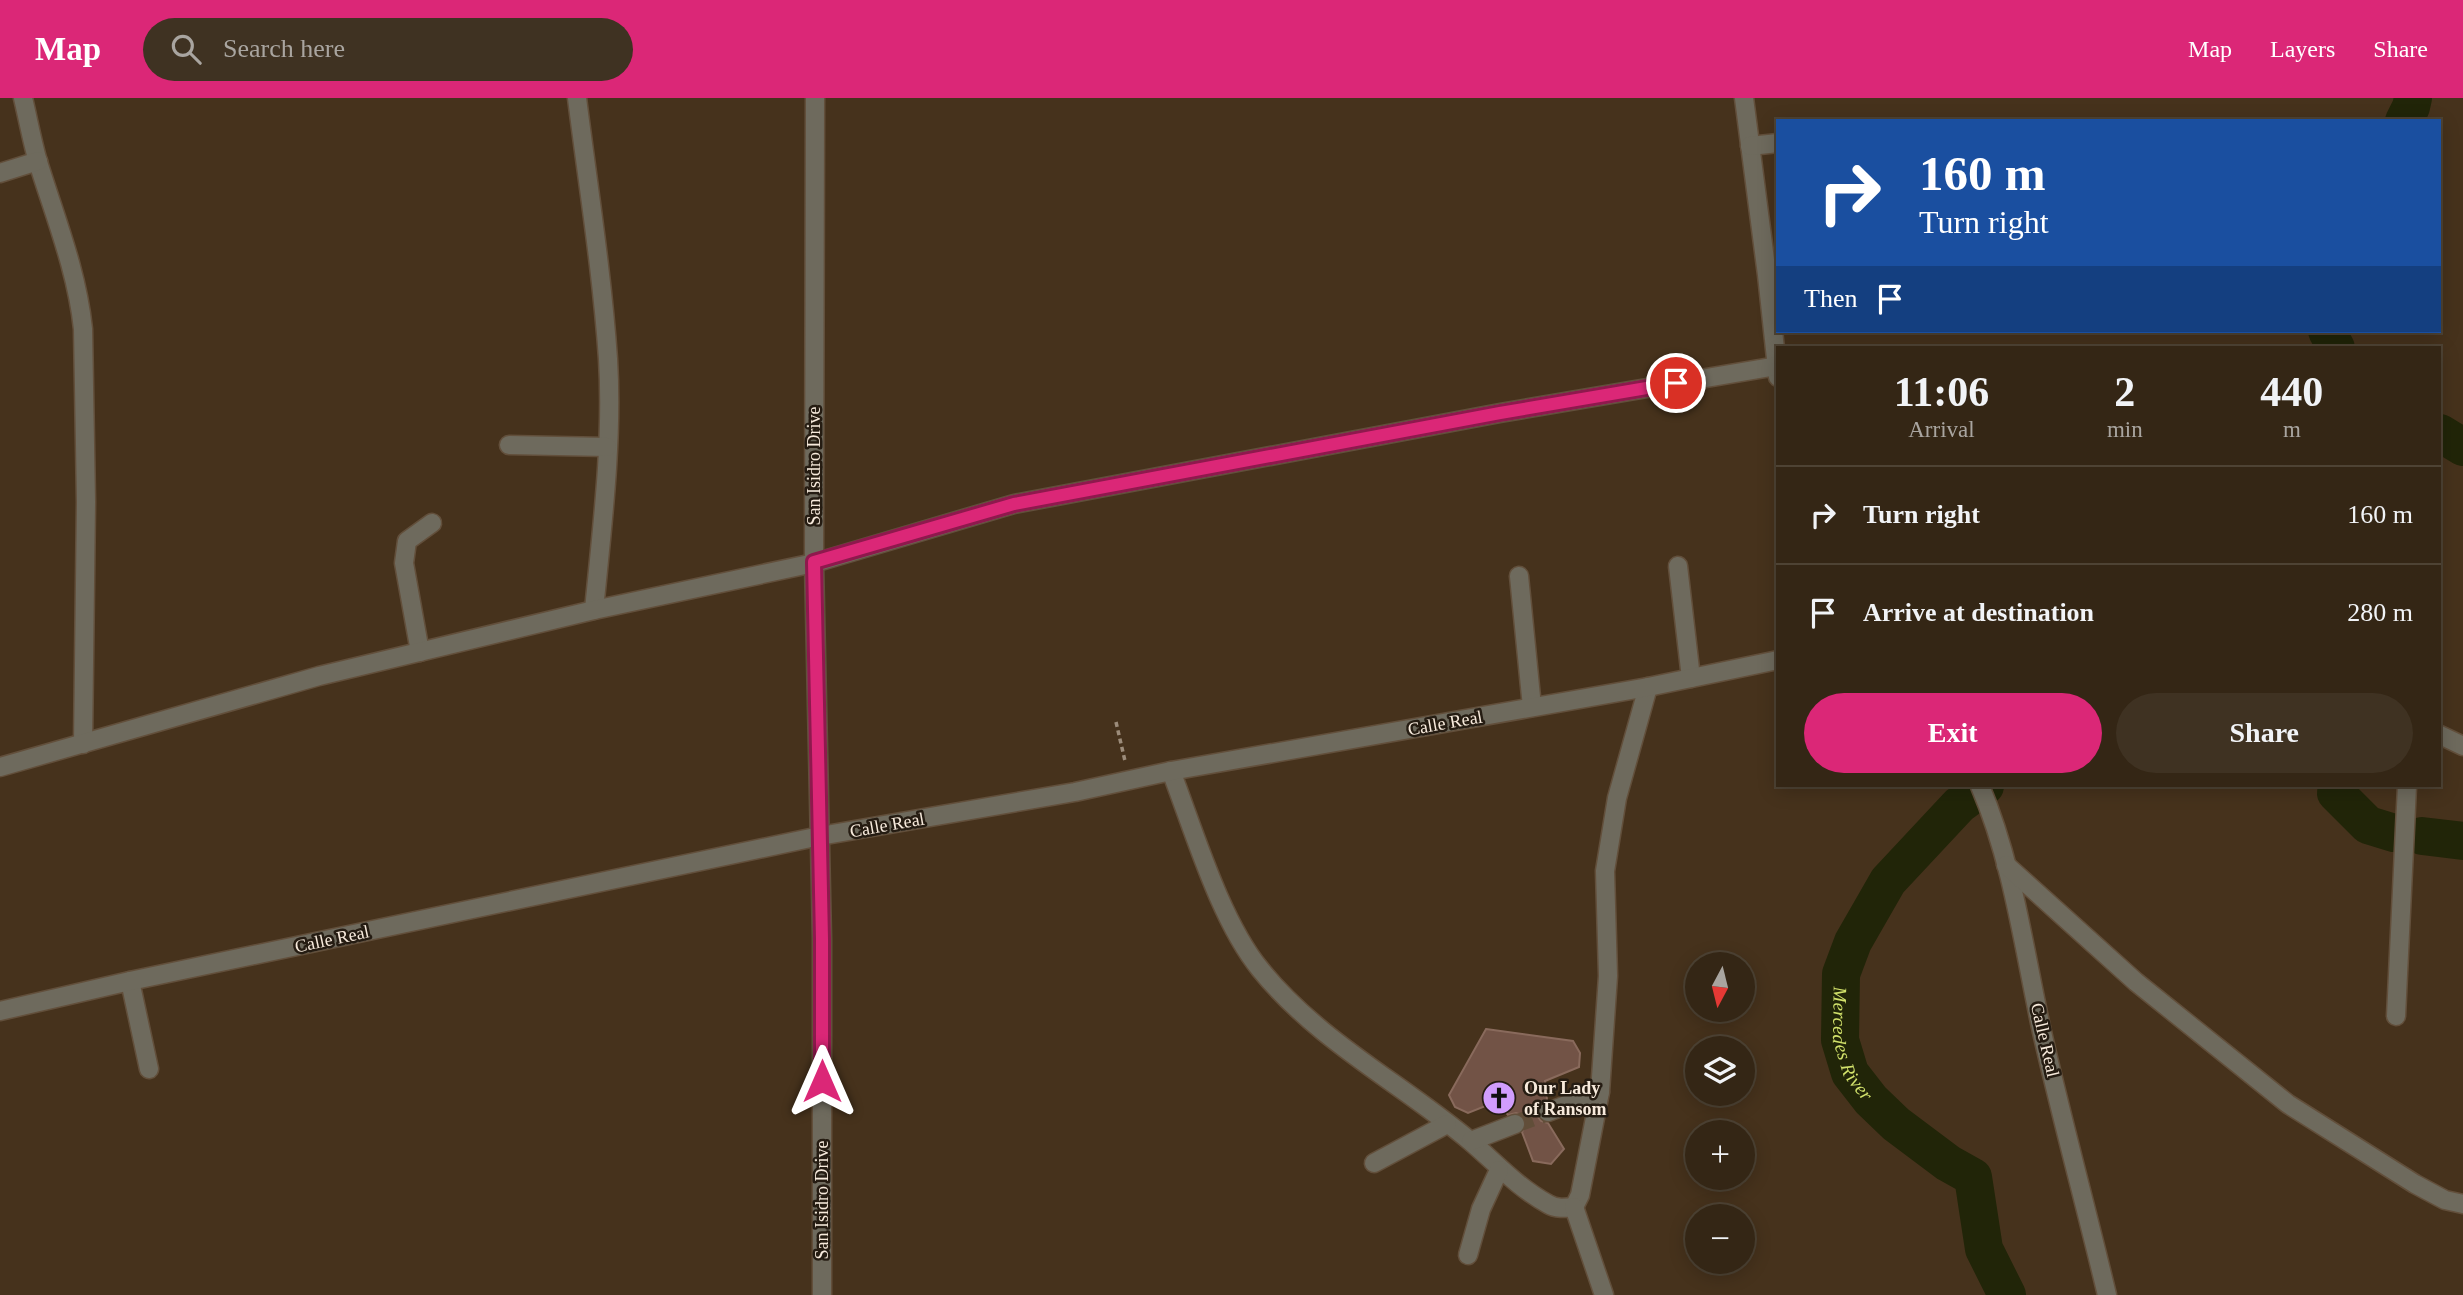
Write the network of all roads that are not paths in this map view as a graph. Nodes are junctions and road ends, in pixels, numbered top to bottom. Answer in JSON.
{"nodes":[{"id":1,"x":23,"y":98,"type":"edge"},
{"id":2,"x":577,"y":98,"type":"edge"},
{"id":3,"x":815,"y":98,"type":"edge"},
{"id":4,"x":1744,"y":98,"type":"edge"},
{"id":5,"x":1776,"y":143,"type":"edge"},
{"id":6,"x":1750,"y":146,"type":"junction"},
{"id":7,"x":38,"y":161,"type":"junction"},
{"id":8,"x":0,"y":173,"type":"edge"},
{"id":9,"x":1776,"y":364,"type":"edge"},
{"id":10,"x":1776,"y":372,"type":"edge"},
{"id":11,"x":509,"y":445,"type":"dead end"},
{"id":12,"x":607,"y":447,"type":"junction"},
{"id":13,"x":432,"y":523,"type":"dead end"},
{"id":14,"x":814,"y":562,"type":"junction"},
{"id":15,"x":1678,"y":566,"type":"dead end"},
{"id":16,"x":1519,"y":576,"type":"dead end"},
{"id":17,"x":594,"y":610,"type":"junction"},
{"id":18,"x":420,"y":652,"type":"junction"},
{"id":19,"x":1776,"y":660,"type":"edge"},
{"id":20,"x":1690,"y":678,"type":"junction"},
{"id":21,"x":1648,"y":687,"type":"junction"},
{"id":22,"x":1532,"y":707,"type":"junction"},
{"id":23,"x":2441,"y":735,"type":"edge"},
{"id":24,"x":83,"y":744,"type":"junction"},
{"id":25,"x":2463,"y":746,"type":"edge"},
{"id":26,"x":0,"y":767,"type":"edge"},
{"id":27,"x":1171,"y":771,"type":"junction"},
{"id":28,"x":1980,"y":787,"type":"edge"},
{"id":29,"x":2407,"y":787,"type":"edge"},
{"id":30,"x":820,"y":836,"type":"junction"},
{"id":31,"x":2006,"y":865,"type":"junction"},
{"id":32,"x":130,"y":981,"type":"junction"},
{"id":33,"x":0,"y":1011,"type":"edge"},
{"id":34,"x":2396,"y":1016,"type":"dead end"},
{"id":35,"x":149,"y":1069,"type":"dead end"},
{"id":36,"x":1600,"y":1092,"type":"junction"},
{"id":37,"x":1548,"y":1112,"type":"tunnel mouth"},
{"id":38,"x":1447,"y":1124,"type":"junction"},
{"id":39,"x":1516,"y":1124,"type":"tunnel mouth"},
{"id":40,"x":1471,"y":1141,"type":"junction"},
{"id":41,"x":1374,"y":1163,"type":"dead end"},
{"id":42,"x":1499,"y":1170,"type":"junction"},
{"id":43,"x":2463,"y":1204,"type":"edge"},
{"id":44,"x":1574,"y":1207,"type":"junction"},
{"id":45,"x":1468,"y":1255,"type":"dead end"},
{"id":46,"x":822,"y":1295,"type":"edge"},
{"id":47,"x":1604,"y":1295,"type":"edge"},
{"id":48,"x":2107,"y":1295,"type":"edge"}],
"edges":[{"from":1,"to":7,"type":"street"},
{"from":2,"to":12,"type":"street"},
{"from":3,"to":14,"type":"street","name":"San Isidro Drive"},
{"from":4,"to":6,"type":"street"},
{"from":5,"to":6,"type":"street"},
{"from":6,"to":9,"type":"street"},
{"from":7,"to":8,"type":"street"},
{"from":7,"to":24,"type":"street"},
{"from":10,"to":14,"type":"street"},
{"from":11,"to":12,"type":"street"},
{"from":12,"to":17,"type":"street"},
{"from":13,"to":18,"type":"street"},
{"from":14,"to":17,"type":"street"},
{"from":14,"to":30,"type":"street","name":"San Isidro Drive"},
{"from":15,"to":20,"type":"street"},
{"from":16,"to":22,"type":"street"},
{"from":17,"to":18,"type":"street"},
{"from":18,"to":24,"type":"street"},
{"from":19,"to":20,"type":"street","name":"Calle Real"},
{"from":20,"to":21,"type":"street","name":"Calle Real"},
{"from":21,"to":22,"type":"street","name":"Calle Real"},
{"from":21,"to":36,"type":"street"},
{"from":22,"to":27,"type":"street","name":"Calle Real"},
{"from":23,"to":25,"type":"street"},
{"from":24,"to":26,"type":"street"},
{"from":27,"to":30,"type":"street","name":"Calle Real"},
{"from":27,"to":38,"type":"street"},
{"from":28,"to":31,"type":"street","name":"Calle Real"},
{"from":29,"to":34,"type":"street"},
{"from":30,"to":32,"type":"street","name":"Calle Real"},
{"from":30,"to":46,"type":"street","name":"San Isidro Drive"},
{"from":31,"to":43,"type":"street"},
{"from":31,"to":48,"type":"street","name":"Calle Real"},
{"from":32,"to":33,"type":"street","name":"Calle Real"},
{"from":32,"to":35,"type":"street"},
{"from":36,"to":37,"type":"street"},
{"from":36,"to":44,"type":"street"},
{"from":38,"to":40,"type":"street"},
{"from":38,"to":41,"type":"street"},
{"from":39,"to":40,"type":"street"},
{"from":40,"to":42,"type":"street"},
{"from":42,"to":44,"type":"street"},
{"from":42,"to":45,"type":"street"},
{"from":44,"to":47,"type":"street"}]}
